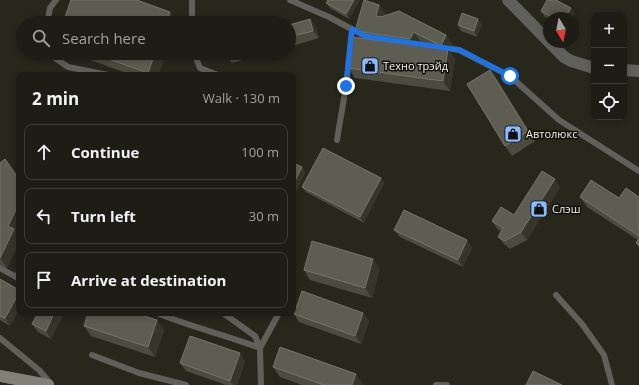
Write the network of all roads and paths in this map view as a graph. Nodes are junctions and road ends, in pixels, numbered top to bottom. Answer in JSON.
{"nodes":[{"id":1,"x":56,"y":0,"type":"edge"},
{"id":2,"x":192,"y":0,"type":"edge"},
{"id":3,"x":290,"y":0,"type":"edge"},
{"id":4,"x":508,"y":0,"type":"edge"},
{"id":5,"x":48,"y":16,"type":"edge"},
{"id":6,"x":192,"y":16,"type":"edge"},
{"id":7,"x":352,"y":29,"type":"junction"},
{"id":8,"x":365,"y":36,"type":"edge"},
{"id":9,"x":404,"y":42,"type":"edge"},
{"id":10,"x":58,"y":60,"type":"edge"},
{"id":11,"x":197,"y":60,"type":"edge"},
{"id":12,"x":591,"y":67,"type":"edge"},
{"id":13,"x":627,"y":70,"type":"edge"},
{"id":14,"x":639,"y":71,"type":"edge"},
{"id":15,"x":93,"y":72,"type":"edge"},
{"id":16,"x":210,"y":72,"type":"edge"},
{"id":17,"x":337,"y":140,"type":"dead end"},
{"id":18,"x":639,"y":172,"type":"edge"},
{"id":19,"x":0,"y":268,"type":"edge"},
{"id":20,"x":16,"y":277,"type":"edge"},
{"id":21,"x":556,"y":295,"type":"dead end"},
{"id":22,"x":165,"y":316,"type":"edge"},
{"id":23,"x":227,"y":316,"type":"edge"},
{"id":24,"x":277,"y":316,"type":"edge"},
{"id":25,"x":0,"y":338,"type":"edge"},
{"id":26,"x":260,"y":348,"type":"junction"},
{"id":27,"x":92,"y":355,"type":"dead end"},
{"id":28,"x":0,"y":376,"type":"edge"},
{"id":29,"x":48,"y":385,"type":"edge"},
{"id":30,"x":52,"y":385,"type":"edge"},
{"id":31,"x":186,"y":385,"type":"edge"},
{"id":32,"x":261,"y":385,"type":"edge"},
{"id":33,"x":436,"y":385,"type":"edge"},
{"id":34,"x":446,"y":385,"type":"edge"},
{"id":35,"x":612,"y":385,"type":"edge"}],
"edges":[{"from":1,"to":5,"type":"lane"},
{"from":2,"to":6,"type":"lane"},
{"from":3,"to":7,"type":"lane"},
{"from":4,"to":12,"type":"street"},
{"from":7,"to":8,"type":"lane"},
{"from":7,"to":17,"type":"lane"},
{"from":9,"to":18,"type":"lane"},
{"from":10,"to":15,"type":"lane"},
{"from":11,"to":16,"type":"lane"},
{"from":13,"to":14,"type":"street"},
{"from":19,"to":20,"type":"lane"},
{"from":21,"to":35,"type":"lane"},
{"from":22,"to":26,"type":"lane"},
{"from":23,"to":26,"type":"lane"},
{"from":24,"to":26,"type":"lane"},
{"from":25,"to":30,"type":"lane"},
{"from":26,"to":32,"type":"lane"},
{"from":27,"to":31,"type":"lane"},
{"from":28,"to":29,"type":"street"},
{"from":33,"to":34,"type":"lane"}]}
